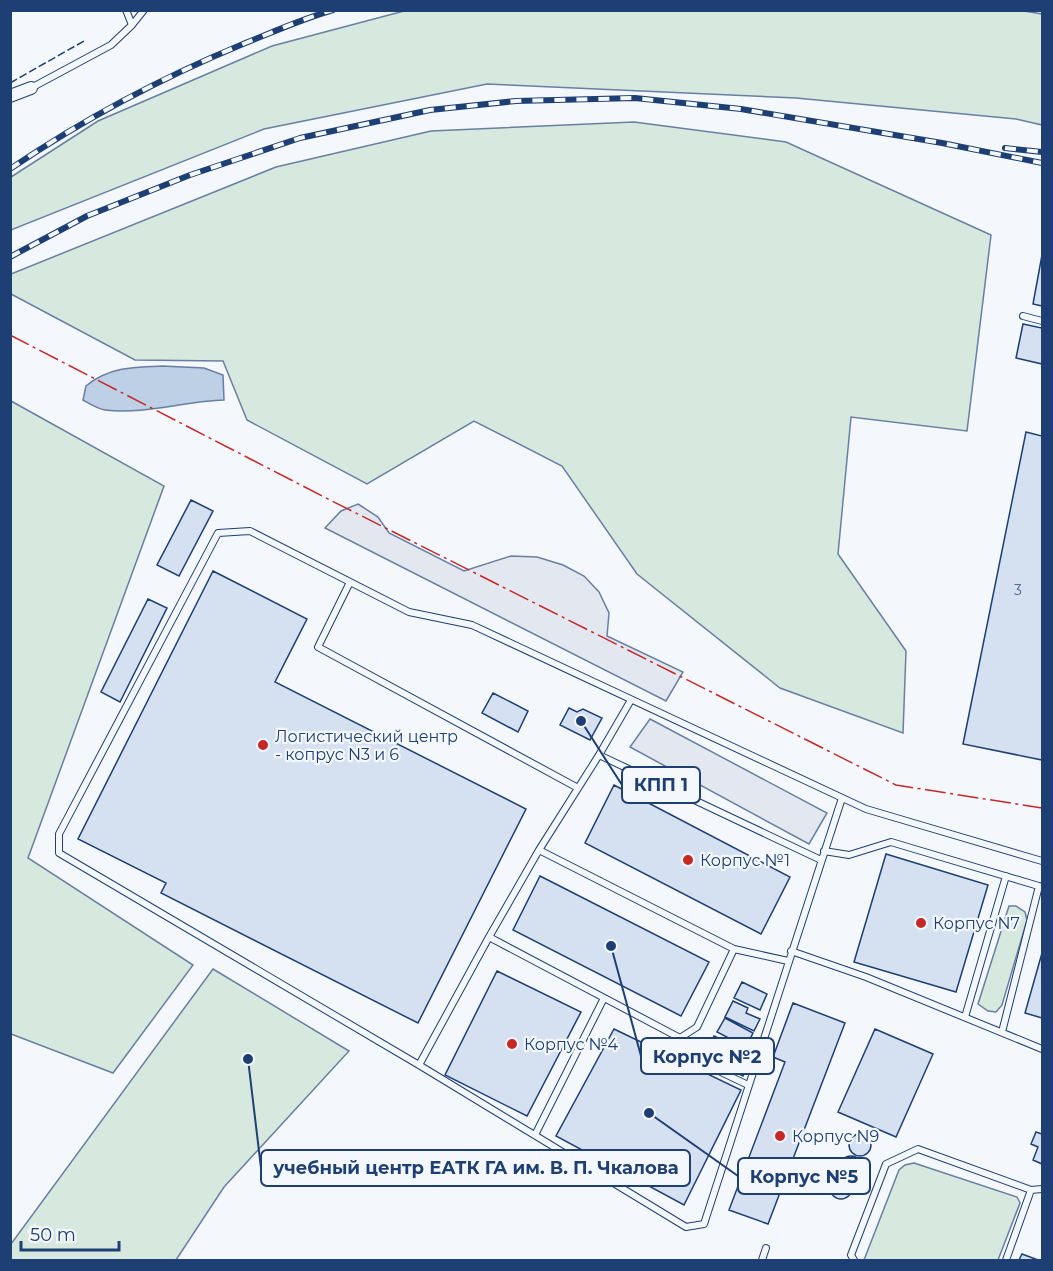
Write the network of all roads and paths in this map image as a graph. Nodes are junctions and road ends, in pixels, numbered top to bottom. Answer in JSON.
{"nodes":[{"id":1,"x":126,"y":10,"type":"edge"},
{"id":2,"x":144,"y":10,"type":"edge"},
{"id":3,"x":132,"y":25,"type":"junction"},
{"id":4,"x":31,"y":88,"type":"joint"},
{"id":5,"x":10,"y":96,"type":"edge"},
{"id":6,"x":1023,"y":316,"type":"dead end"},
{"id":7,"x":1042,"y":321,"type":"edge"},
{"id":8,"x":350,"y":582,"type":"junction"},
{"id":9,"x":631,"y":700,"type":"junction"},
{"id":10,"x":599,"y":755,"type":"junction"},
{"id":11,"x":578,"y":788,"type":"junction"},
{"id":12,"x":842,"y":798,"type":"junction"},
{"id":13,"x":539,"y":850,"type":"junction"},
{"id":14,"x":824,"y":851,"type":"junction"},
{"id":15,"x":821,"y":860,"type":"junction"},
{"id":16,"x":1042,"y":861,"type":"edge"},
{"id":17,"x":1006,"y":876,"type":"junction"},
{"id":18,"x":1041,"y":887,"type":"edge"},
{"id":19,"x":489,"y":938,"type":"junction"},
{"id":20,"x":734,"y":949,"type":"junction"},
{"id":21,"x":791,"y":951,"type":"junction"},
{"id":22,"x":788,"y":961,"type":"junction"},
{"id":23,"x":604,"y":998,"type":"junction"},
{"id":24,"x":965,"y":1017,"type":"junction"},
{"id":25,"x":1002,"y":1032,"type":"junction"},
{"id":26,"x":680,"y":1038,"type":"junction"},
{"id":27,"x":1042,"y":1049,"type":"edge"},
{"id":28,"x":419,"y":1065,"type":"junction"},
{"id":29,"x":748,"y":1085,"type":"junction"},
{"id":30,"x":535,"y":1135,"type":"junction"},
{"id":31,"x":1031,"y":1190,"type":"junction"},
{"id":32,"x":1042,"y":1190,"type":"edge"},
{"id":33,"x":766,"y":1248,"type":"dead end"},
{"id":34,"x":762,"y":1260,"type":"edge"},
{"id":35,"x":854,"y":1260,"type":"edge"},
{"id":36,"x":1006,"y":1260,"type":"edge"}],
"edges":[{"from":1,"to":3,"type":"lane"},
{"from":2,"to":3,"type":"lane"},
{"from":3,"to":4,"type":"lane"},
{"from":4,"to":5,"type":"street"},
{"from":6,"to":7,"type":"lane"},
{"from":8,"to":9,"type":"lane"},
{"from":8,"to":11,"type":"lane"},
{"from":8,"to":28,"type":"lane"},
{"from":9,"to":10,"type":"lane"},
{"from":9,"to":12,"type":"lane"},
{"from":10,"to":11,"type":"lane"},
{"from":10,"to":15,"type":"lane"},
{"from":11,"to":13,"type":"lane"},
{"from":12,"to":14,"type":"lane"},
{"from":12,"to":16,"type":"lane"},
{"from":13,"to":19,"type":"lane"},
{"from":13,"to":20,"type":"lane"},
{"from":14,"to":15,"type":"lane"},
{"from":14,"to":17,"type":"lane"},
{"from":15,"to":21,"type":"lane"},
{"from":17,"to":18,"type":"lane"},
{"from":17,"to":24,"type":"lane"},
{"from":18,"to":25,"type":"lane"},
{"from":19,"to":23,"type":"lane"},
{"from":19,"to":28,"type":"lane"},
{"from":20,"to":22,"type":"lane"},
{"from":20,"to":26,"type":"lane"},
{"from":21,"to":22,"type":"lane"},
{"from":21,"to":24,"type":"lane"},
{"from":22,"to":29,"type":"lane"},
{"from":23,"to":26,"type":"lane"},
{"from":23,"to":30,"type":"lane"},
{"from":24,"to":25,"type":"lane"},
{"from":25,"to":27,"type":"lane"},
{"from":26,"to":29,"type":"lane"},
{"from":28,"to":30,"type":"lane"},
{"from":29,"to":30,"type":"lane"},
{"from":31,"to":32,"type":"lane"},
{"from":31,"to":35,"type":"lane"},
{"from":31,"to":36,"type":"lane"},
{"from":33,"to":34,"type":"lane"}]}
